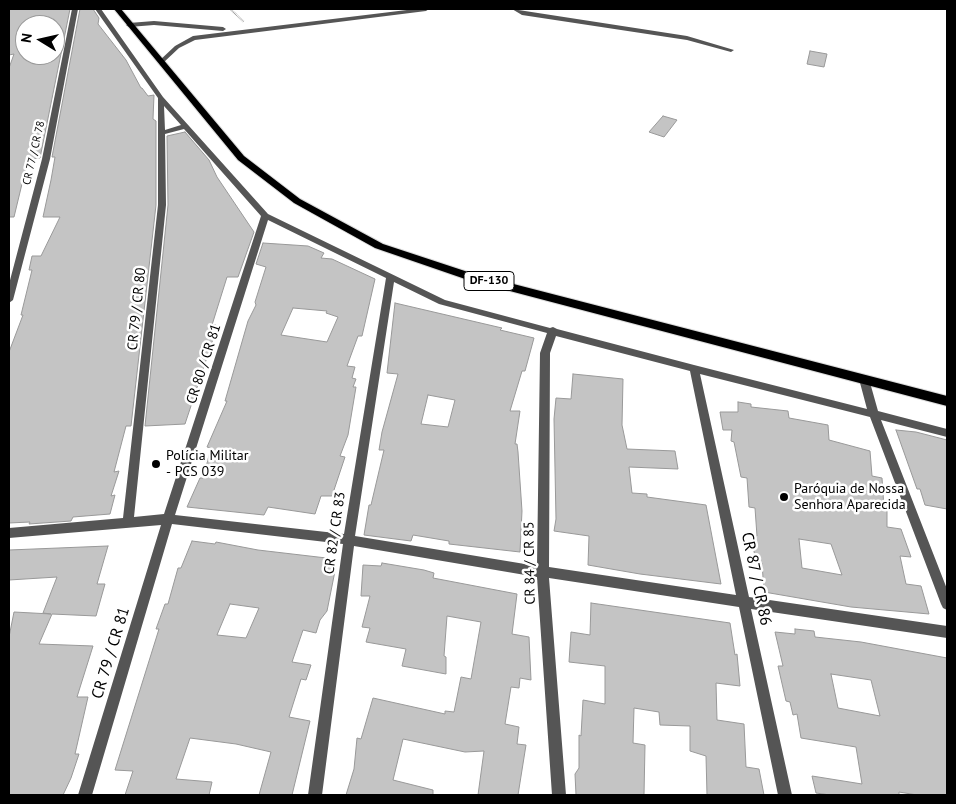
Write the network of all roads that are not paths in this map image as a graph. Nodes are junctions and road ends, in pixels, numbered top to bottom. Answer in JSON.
{"nodes":[{"id":1,"x":75,"y":9,"type":"edge"},
{"id":2,"x":98,"y":9,"type":"edge"},
{"id":3,"x":117,"y":9,"type":"edge"},
{"id":4,"x":426,"y":9,"type":"edge"},
{"id":5,"x":515,"y":9,"type":"edge"},
{"id":6,"x":129,"y":24,"type":"junction"},
{"id":7,"x":253,"y":32,"type":"junction"},
{"id":8,"x":731,"y":50,"type":"dead end"},
{"id":9,"x":161,"y":62,"type":"junction"},
{"id":10,"x":161,"y":98,"type":"junction"},
{"id":11,"x":186,"y":126,"type":"junction"},
{"id":12,"x":161,"y":133,"type":"junction"},
{"id":13,"x":265,"y":216,"type":"junction"},
{"id":14,"x":390,"y":277,"type":"junction"},
{"id":15,"x":9,"y":300,"type":"edge"},
{"id":16,"x":553,"y":330,"type":"junction"},
{"id":17,"x":694,"y":369,"type":"junction"},
{"id":18,"x":864,"y":379,"type":"junction"},
{"id":19,"x":947,"y":401,"type":"edge"},
{"id":20,"x":873,"y":413,"type":"junction"},
{"id":21,"x":947,"y":433,"type":"edge"},
{"id":22,"x":168,"y":519,"type":"junction"},
{"id":23,"x":128,"y":522,"type":"junction"},
{"id":24,"x":9,"y":533,"type":"edge"},
{"id":25,"x":349,"y":540,"type":"junction"},
{"id":26,"x":543,"y":572,"type":"junction"},
{"id":27,"x":744,"y":603,"type":"junction"},
{"id":28,"x":947,"y":604,"type":"edge"},
{"id":29,"x":947,"y":632,"type":"edge"},
{"id":30,"x":85,"y":795,"type":"edge"},
{"id":31,"x":315,"y":795,"type":"edge"},
{"id":32,"x":559,"y":795,"type":"edge"},
{"id":33,"x":785,"y":795,"type":"edge"}],
"edges":[{"from":1,"to":15,"type":"street","name":"CR 77 / CR 78"},
{"from":2,"to":10,"type":"street"},
{"from":3,"to":6,"type":"main road","number":"DF-130"},
{"from":4,"to":7,"type":"street"},
{"from":5,"to":8,"type":"street"},
{"from":6,"to":7,"type":"street"},
{"from":6,"to":9,"type":"main road","number":"DF-130"},
{"from":7,"to":9,"type":"street"},
{"from":9,"to":18,"type":"main road","number":"DF-130"},
{"from":10,"to":11,"type":"street"},
{"from":10,"to":12,"type":"street","name":"CR 79 / CR 80"},
{"from":11,"to":12,"type":"street"},
{"from":11,"to":13,"type":"street"},
{"from":12,"to":23,"type":"street","name":"CR 79 / CR 80"},
{"from":13,"to":14,"type":"street"},
{"from":13,"to":22,"type":"street","name":"CR 80 / CR 81"},
{"from":14,"to":16,"type":"street"},
{"from":14,"to":25,"type":"street","name":"CR 82 / CR 83"},
{"from":16,"to":17,"type":"street"},
{"from":16,"to":26,"type":"street","name":"CR 84 / CR 85"},
{"from":17,"to":20,"type":"street"},
{"from":17,"to":27,"type":"street","name":"CR 87 / CR 86"},
{"from":18,"to":19,"type":"main road","number":"DF-130"},
{"from":18,"to":20,"type":"street"},
{"from":20,"to":21,"type":"street"},
{"from":20,"to":28,"type":"street"},
{"from":22,"to":23,"type":"street"},
{"from":22,"to":25,"type":"street"},
{"from":22,"to":30,"type":"street","name":"CR 79 / CR 81"},
{"from":23,"to":24,"type":"street"},
{"from":25,"to":26,"type":"street"},
{"from":25,"to":31,"type":"street","name":"CR 82 / CR 83"},
{"from":26,"to":27,"type":"street"},
{"from":26,"to":32,"type":"street","name":"CR 84 / CR 85"},
{"from":27,"to":29,"type":"street"},
{"from":27,"to":33,"type":"street","name":"CR 87 / CR 86"}]}
